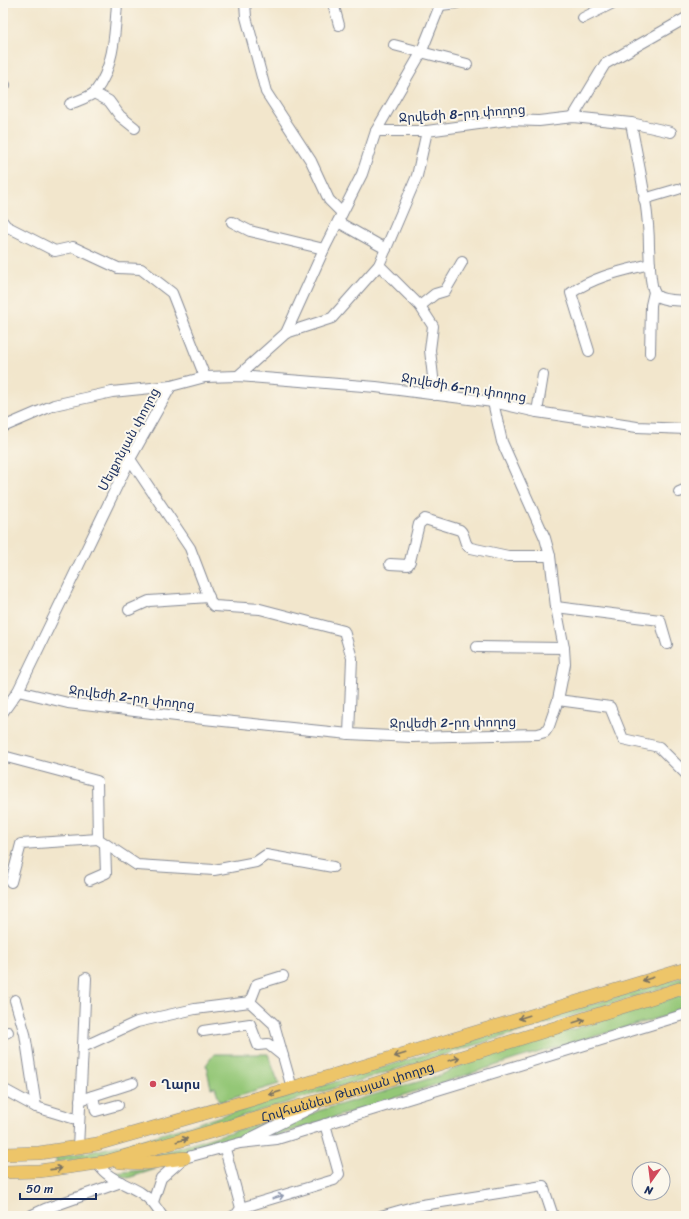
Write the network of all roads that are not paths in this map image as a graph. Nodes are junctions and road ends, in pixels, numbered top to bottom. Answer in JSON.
{"nodes":[{"id":1,"x":117,"y":3,"type":"edge"},
{"id":2,"x":245,"y":3,"type":"edge"},
{"id":3,"x":333,"y":3,"type":"edge"},
{"id":4,"x":457,"y":3,"type":"edge"},
{"id":5,"x":613,"y":3,"type":"edge"},
{"id":6,"x":439,"y":4,"type":"edge"},
{"id":7,"x":583,"y":18,"type":"dead end"},
{"id":8,"x":686,"y":18,"type":"edge"},
{"id":9,"x":338,"y":25,"type":"dead end"},
{"id":10,"x":394,"y":45,"type":"dead end"},
{"id":11,"x":421,"y":53,"type":"junction"},
{"id":12,"x":467,"y":64,"type":"dead end"},
{"id":13,"x":94,"y":93,"type":"junction"},
{"id":14,"x":70,"y":104,"type":"dead end"},
{"id":15,"x":572,"y":117,"type":"junction"},
{"id":16,"x":631,"y":122,"type":"junction"},
{"id":17,"x":135,"y":128,"type":"dead end"},
{"id":18,"x":376,"y":131,"type":"junction"},
{"id":19,"x":427,"y":131,"type":"junction"},
{"id":20,"x":671,"y":132,"type":"dead end"},
{"id":21,"x":678,"y":189,"type":"dead end"},
{"id":22,"x":644,"y":199,"type":"junction"},
{"id":23,"x":340,"y":218,"type":"junction"},
{"id":24,"x":232,"y":222,"type":"dead end"},
{"id":25,"x":4,"y":225,"type":"edge"},
{"id":26,"x":386,"y":248,"type":"junction"},
{"id":27,"x":324,"y":249,"type":"junction"},
{"id":28,"x":462,"y":262,"type":"dead end"},
{"id":29,"x":650,"y":264,"type":"junction"},
{"id":30,"x":379,"y":265,"type":"junction"},
{"id":31,"x":654,"y":292,"type":"junction"},
{"id":32,"x":686,"y":301,"type":"edge"},
{"id":33,"x":420,"y":306,"type":"junction"},
{"id":34,"x":286,"y":333,"type":"junction"},
{"id":35,"x":589,"y":351,"type":"dead end"},
{"id":36,"x":650,"y":353,"type":"dead end"},
{"id":37,"x":544,"y":375,"type":"dead end"},
{"id":38,"x":238,"y":376,"type":"junction"},
{"id":39,"x":205,"y":377,"type":"junction"},
{"id":40,"x":171,"y":386,"type":"junction"},
{"id":41,"x":435,"y":395,"type":"junction"},
{"id":42,"x":493,"y":402,"type":"junction"},
{"id":43,"x":537,"y":412,"type":"junction"},
{"id":44,"x":3,"y":427,"type":"edge"},
{"id":45,"x":686,"y":429,"type":"edge"},
{"id":46,"x":130,"y":459,"type":"junction"},
{"id":47,"x":550,"y":556,"type":"junction"},
{"id":48,"x":390,"y":564,"type":"dead end"},
{"id":49,"x":209,"y":597,"type":"junction"},
{"id":50,"x":556,"y":607,"type":"junction"},
{"id":51,"x":129,"y":610,"type":"dead end"},
{"id":52,"x":667,"y":644,"type":"dead end"},
{"id":53,"x":477,"y":647,"type":"dead end"},
{"id":54,"x":564,"y":648,"type":"junction"},
{"id":55,"x":18,"y":691,"type":"junction"},
{"id":56,"x":558,"y":700,"type":"junction"},
{"id":57,"x":3,"y":712,"type":"edge"},
{"id":58,"x":349,"y":734,"type":"junction"},
{"id":59,"x":3,"y":756,"type":"edge"},
{"id":60,"x":686,"y":774,"type":"edge"},
{"id":61,"x":102,"y":841,"type":"junction"},
{"id":62,"x":333,"y":867,"type":"dead end"},
{"id":63,"x":90,"y":880,"type":"dead end"},
{"id":64,"x":11,"y":882,"type":"dead end"},
{"id":65,"x":686,"y":969,"type":"edge"},
{"id":66,"x":283,"y":976,"type":"dead end"},
{"id":67,"x":86,"y":978,"type":"dead end"},
{"id":68,"x":686,"y":987,"type":"edge"},
{"id":69,"x":14,"y":1000,"type":"dead end"},
{"id":70,"x":250,"y":1002,"type":"junction"},
{"id":71,"x":686,"y":1014,"type":"edge"},
{"id":72,"x":203,"y":1031,"type":"dead end"},
{"id":73,"x":83,"y":1047,"type":"junction"},
{"id":74,"x":283,"y":1056,"type":"junction"},
{"id":75,"x":134,"y":1083,"type":"dead end"},
{"id":76,"x":292,"y":1088,"type":"junction"},
{"id":77,"x":3,"y":1089,"type":"edge"},
{"id":78,"x":93,"y":1096,"type":"junction"},
{"id":79,"x":336,"y":1096,"type":"junction"},
{"id":80,"x":80,"y":1100,"type":"junction"},
{"id":81,"x":118,"y":1105,"type":"dead end"},
{"id":82,"x":36,"y":1107,"type":"junction"},
{"id":83,"x":79,"y":1120,"type":"junction"},
{"id":84,"x":325,"y":1124,"type":"junction"},
{"id":85,"x":240,"y":1143,"type":"junction"},
{"id":86,"x":78,"y":1147,"type":"junction"},
{"id":87,"x":224,"y":1149,"type":"junction"},
{"id":88,"x":39,"y":1153,"type":"junction"},
{"id":89,"x":3,"y":1154,"type":"edge"},
{"id":90,"x":184,"y":1158,"type":"junction"},
{"id":91,"x":102,"y":1163,"type":"junction"},
{"id":92,"x":39,"y":1171,"type":"junction"},
{"id":93,"x":3,"y":1172,"type":"edge"},
{"id":94,"x":121,"y":1182,"type":"junction"},
{"id":95,"x":153,"y":1202,"type":"junction"},
{"id":96,"x":241,"y":1208,"type":"junction"},
{"id":97,"x":30,"y":1216,"type":"edge"},
{"id":98,"x":162,"y":1216,"type":"edge"},
{"id":99,"x":233,"y":1216,"type":"edge"},
{"id":100,"x":381,"y":1216,"type":"edge"},
{"id":101,"x":553,"y":1216,"type":"edge"}],
"edges":[{"from":1,"to":13,"type":"street"},
{"from":2,"to":23,"type":"street"},
{"from":3,"to":9,"type":"street"},
{"from":4,"to":6,"type":"street"},
{"from":5,"to":7,"type":"street"},
{"from":6,"to":11,"type":"street"},
{"from":8,"to":15,"type":"street"},
{"from":10,"to":11,"type":"street"},
{"from":11,"to":12,"type":"street"},
{"from":11,"to":18,"type":"street"},
{"from":13,"to":14,"type":"street"},
{"from":13,"to":17,"type":"street"},
{"from":15,"to":16,"type":"street","name":"Ջրվեժի 8-րդ փողոց"},
{"from":15,"to":19,"type":"street","name":"Ջրվեժի 8-րդ փողոց"},
{"from":16,"to":20,"type":"street","name":"Ջրվեժի 8-րդ փողոց"},
{"from":16,"to":22,"type":"street"},
{"from":18,"to":19,"type":"street","name":"Ջրվեժի 8-րդ փողոց"},
{"from":18,"to":23,"type":"street"},
{"from":19,"to":26,"type":"street"},
{"from":21,"to":22,"type":"street"},
{"from":22,"to":29,"type":"street"},
{"from":23,"to":26,"type":"street"},
{"from":23,"to":27,"type":"street"},
{"from":24,"to":27,"type":"street"},
{"from":25,"to":39,"type":"street"},
{"from":26,"to":30,"type":"street"},
{"from":27,"to":34,"type":"street"},
{"from":28,"to":33,"type":"street"},
{"from":29,"to":31,"type":"street"},
{"from":29,"to":35,"type":"street"},
{"from":30,"to":33,"type":"street"},
{"from":30,"to":34,"type":"street"},
{"from":31,"to":32,"type":"street"},
{"from":31,"to":36,"type":"street"},
{"from":33,"to":41,"type":"street"},
{"from":34,"to":38,"type":"street"},
{"from":37,"to":43,"type":"street"},
{"from":38,"to":39,"type":"street","name":"Մելքոնյան փողոց"},
{"from":38,"to":41,"type":"street","name":"Ջրվեժի 6-րդ փողոց"},
{"from":39,"to":40,"type":"street","name":"Մելքոնյան փողոց"},
{"from":40,"to":44,"type":"street"},
{"from":40,"to":46,"type":"street","name":"Մելքոնյան փողոց"},
{"from":41,"to":42,"type":"street","name":"Ջրվեժի 6-րդ փողոց"},
{"from":42,"to":43,"type":"street","name":"Ջրվեժի 6-րդ փողոց"},
{"from":42,"to":47,"type":"street","name":"Ջրվեժի 2-րդ փողոց"},
{"from":43,"to":45,"type":"street","name":"Ջրվեժի 6-րդ փողոց"},
{"from":46,"to":49,"type":"street"},
{"from":46,"to":55,"type":"street","name":"Մելքոնյան փողոց"},
{"from":47,"to":48,"type":"street"},
{"from":47,"to":50,"type":"street","name":"Ջրվեժի 2-րդ փողոց"},
{"from":49,"to":51,"type":"street"},
{"from":49,"to":58,"type":"street"},
{"from":50,"to":52,"type":"street"},
{"from":50,"to":54,"type":"street","name":"Ջրվեժի 2-րդ փողոց"},
{"from":53,"to":54,"type":"street"},
{"from":54,"to":56,"type":"street","name":"Ջրվեժի 2-րդ փողոց"},
{"from":55,"to":57,"type":"street","name":"Մելքոնյան փողոց"},
{"from":55,"to":58,"type":"street","name":"Ջրվեժի 2-րդ փողոց"},
{"from":56,"to":58,"type":"street","name":"Ջրվեժի 2-րդ փողոց"},
{"from":56,"to":60,"type":"street"},
{"from":59,"to":61,"type":"street"},
{"from":61,"to":62,"type":"street"},
{"from":61,"to":63,"type":"street"},
{"from":61,"to":64,"type":"street"},
{"from":65,"to":76,"type":"main road","name":"Հովհաննես Թևոսյան փողոց","one_way":true},
{"from":66,"to":70,"type":"street"},
{"from":67,"to":73,"type":"street"},
{"from":79,"to":68,"type":"main road","name":"Հովհաննես Թևոսյան փողոց","one_way":true},
{"from":69,"to":82,"type":"street"},
{"from":70,"to":73,"type":"street"},
{"from":70,"to":74,"type":"street"},
{"from":71,"to":84,"type":"street"},
{"from":72,"to":74,"type":"street"},
{"from":73,"to":80,"type":"street"},
{"from":74,"to":76,"type":"street"},
{"from":75,"to":78,"type":"street"},
{"from":76,"to":86,"type":"main road","name":"Հովհաննես Թևոսյան փողոց","one_way":true},
{"from":77,"to":82,"type":"street"},
{"from":78,"to":80,"type":"street"},
{"from":78,"to":81,"type":"street"},
{"from":79,"to":85,"type":"street"},
{"from":91,"to":79,"type":"main road","name":"Հովհաննես Թևոսյան փողոց","one_way":true},
{"from":80,"to":83,"type":"street"},
{"from":82,"to":83,"type":"street"},
{"from":83,"to":86,"type":"street"},
{"from":84,"to":85,"type":"street"},
{"from":96,"to":84,"type":"street","one_way":true},
{"from":85,"to":87,"type":"street"},
{"from":86,"to":88,"type":"main road","name":"Հովհաննես Թևոսյան փողոց"},
{"from":87,"to":90,"type":"street"},
{"from":87,"to":96,"type":"street"},
{"from":88,"to":89,"type":"main road","name":"Հովհաննես Թևոսյան փողոց"},
{"from":88,"to":92,"type":"main road"},
{"from":90,"to":91,"type":"main road"},
{"from":90,"to":95,"type":"street"},
{"from":92,"to":91,"type":"main road","name":"Հովհաննես Թևոսյան փողոց","one_way":true},
{"from":91,"to":94,"type":"street"},
{"from":92,"to":93,"type":"main road","name":"Հովհաննես Թևոսյան փողոց"},
{"from":94,"to":95,"type":"street"},
{"from":94,"to":97,"type":"street"},
{"from":95,"to":98,"type":"street"},
{"from":96,"to":99,"type":"street"},
{"from":100,"to":101,"type":"street"}]}
